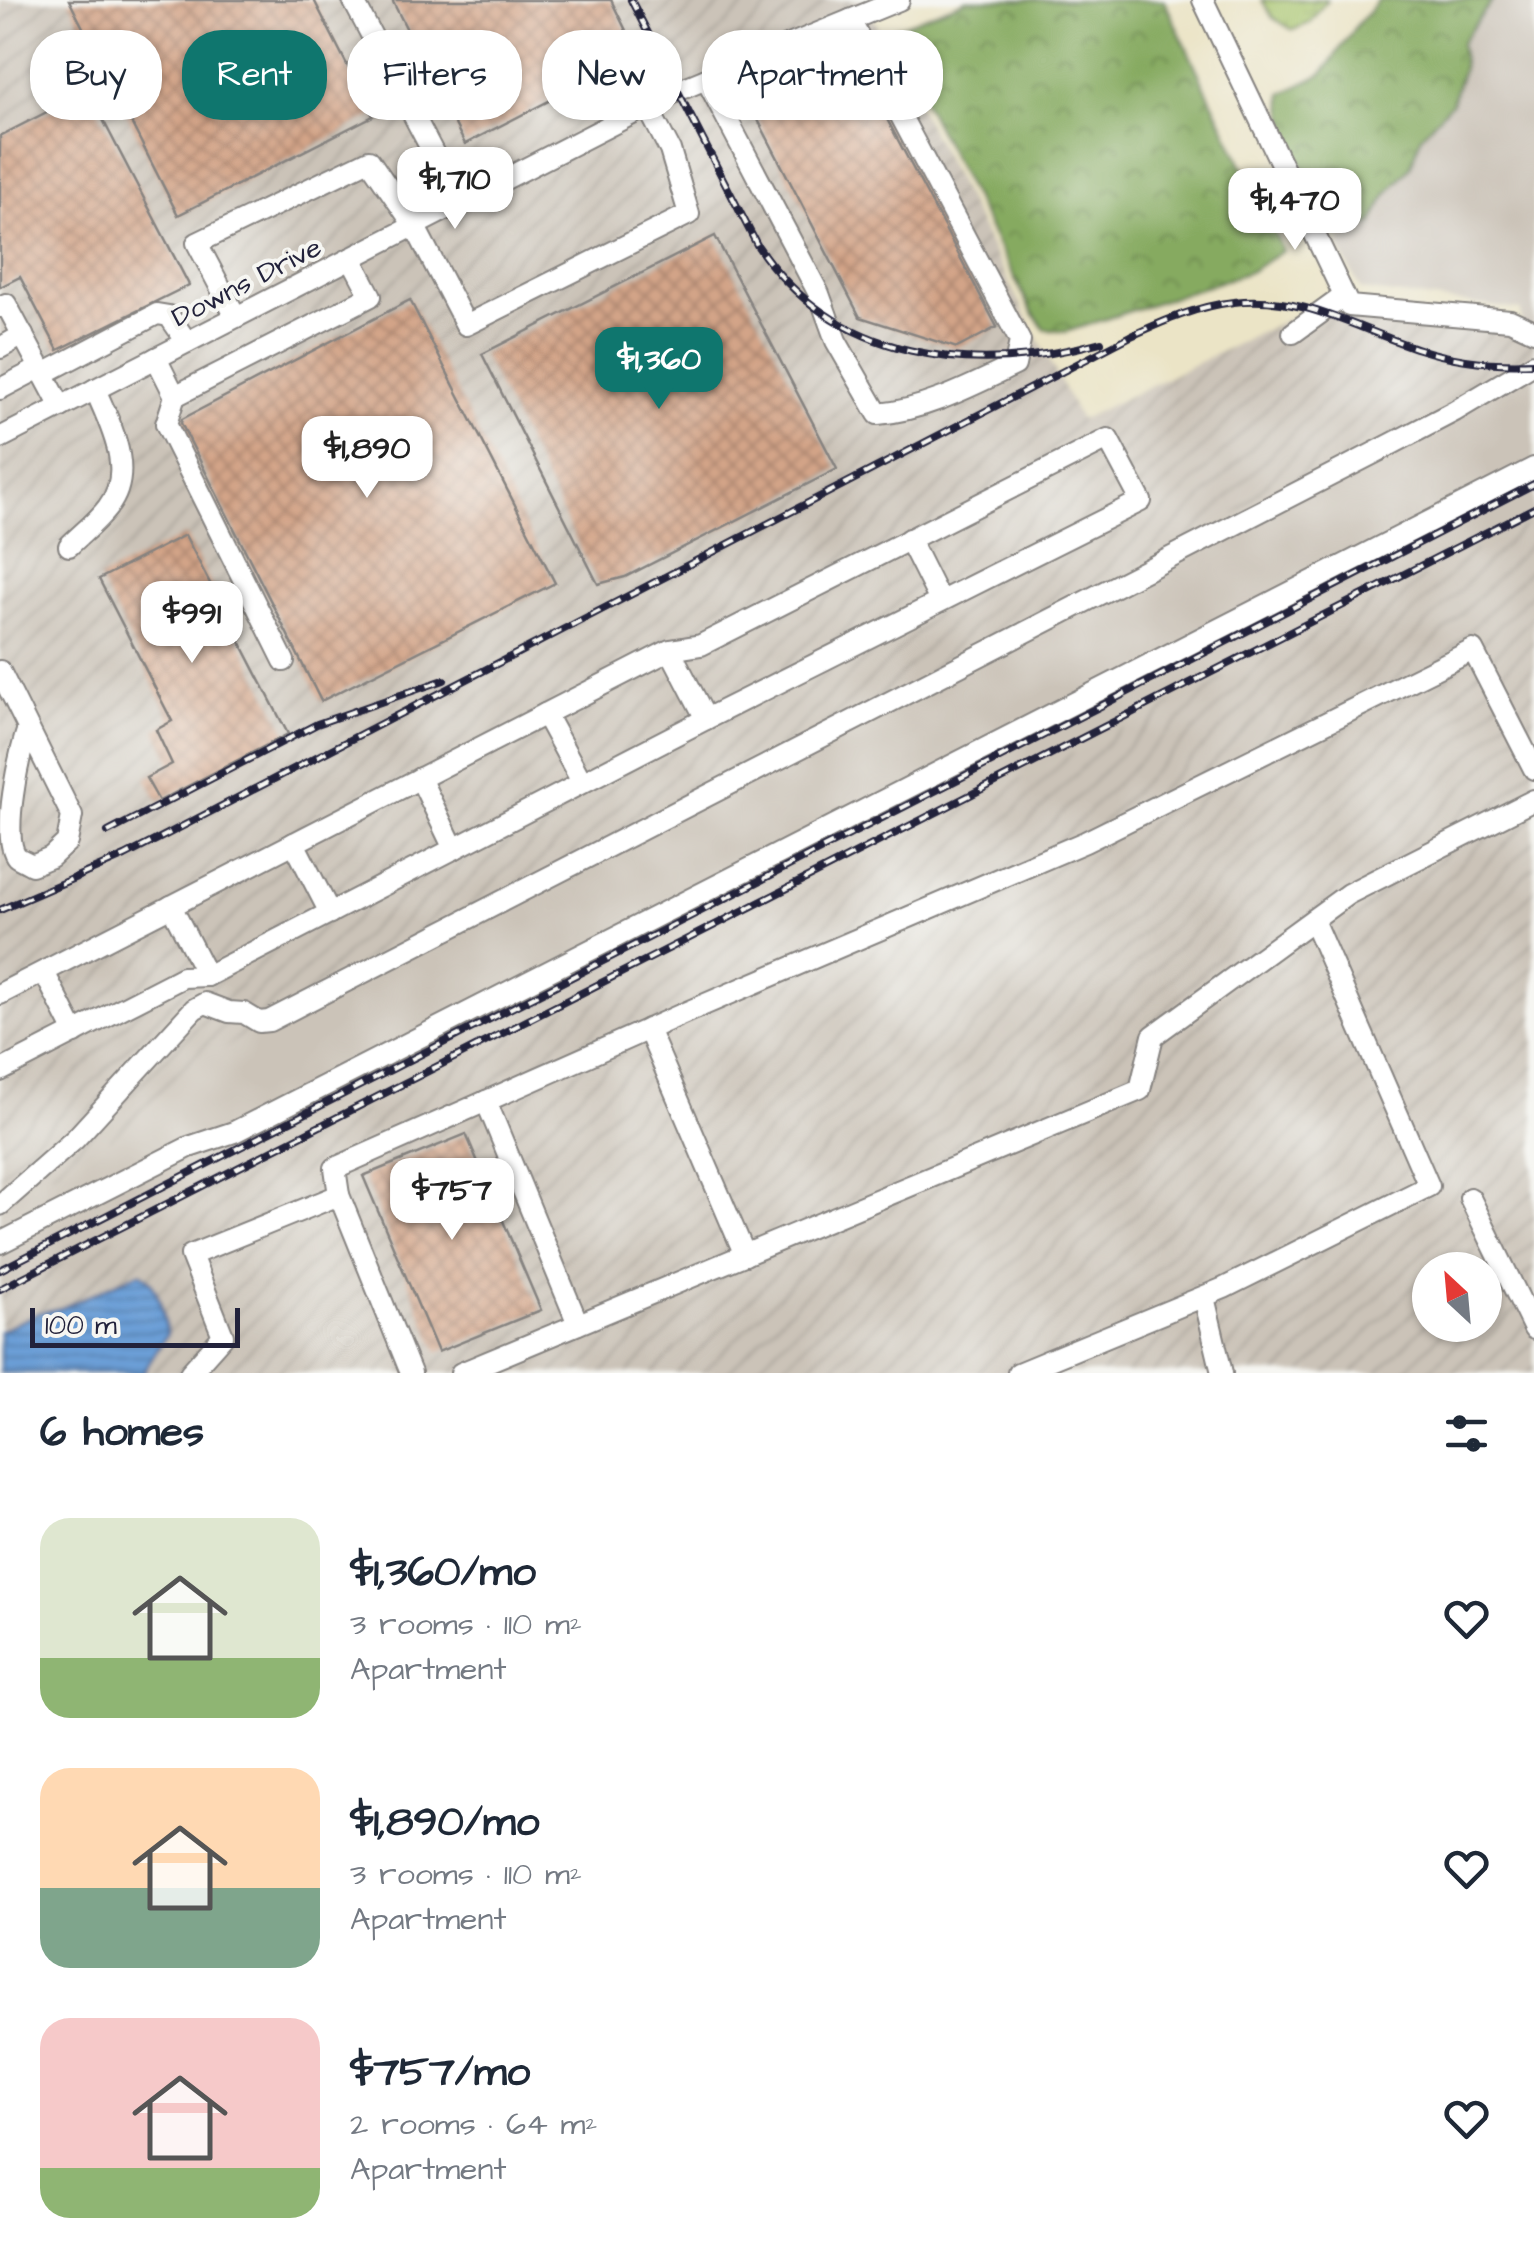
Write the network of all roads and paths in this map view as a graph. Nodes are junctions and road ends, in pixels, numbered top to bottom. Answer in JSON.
{"nodes":[{"id":1,"x":352,"y":0,"type":"edge"},
{"id":2,"x":898,"y":0,"type":"edge"},
{"id":3,"x":1203,"y":0,"type":"edge"},
{"id":4,"x":850,"y":20,"type":"junction"},
{"id":5,"x":826,"y":30,"type":"edge"},
{"id":6,"x":855,"y":30,"type":"edge"},
{"id":7,"x":620,"y":120,"type":"edge"},
{"id":8,"x":654,"y":120,"type":"edge"},
{"id":9,"x":728,"y":120,"type":"edge"},
{"id":10,"x":903,"y":120,"type":"edge"},
{"id":11,"x":460,"y":202,"type":"junction"},
{"id":12,"x":414,"y":226,"type":"junction"},
{"id":13,"x":351,"y":258,"type":"junction"},
{"id":14,"x":1344,"y":296,"type":"junction"},
{"id":15,"x":0,"y":307,"type":"edge"},
{"id":16,"x":236,"y":317,"type":"junction"},
{"id":17,"x":1534,"y":331,"type":"edge"},
{"id":18,"x":1294,"y":333,"type":"dead end"},
{"id":19,"x":23,"y":336,"type":"junction"},
{"id":20,"x":186,"y":342,"type":"junction"},
{"id":21,"x":0,"y":348,"type":"edge"},
{"id":22,"x":156,"y":358,"type":"junction"},
{"id":23,"x":1534,"y":364,"type":"edge"},
{"id":24,"x":42,"y":371,"type":"junction"},
{"id":25,"x":0,"y":389,"type":"edge"},
{"id":26,"x":95,"y":389,"type":"junction"},
{"id":27,"x":175,"y":396,"type":"junction"},
{"id":28,"x":61,"y":407,"type":"junction"},
{"id":29,"x":0,"y":412,"type":"edge"},
{"id":30,"x":5,"y":435,"type":"edge"},
{"id":31,"x":1534,"y":468,"type":"edge"},
{"id":32,"x":909,"y":540,"type":"junction"},
{"id":33,"x":69,"y":546,"type":"dead end"},
{"id":34,"x":940,"y":601,"type":"junction"},
{"id":35,"x":670,"y":650,"type":"junction"},
{"id":36,"x":284,"y":661,"type":"dead end"},
{"id":37,"x":0,"y":671,"type":"edge"},
{"id":38,"x":545,"y":714,"type":"junction"},
{"id":39,"x":706,"y":718,"type":"junction"},
{"id":40,"x":28,"y":728,"type":"junction"},
{"id":41,"x":1534,"y":769,"type":"edge"},
{"id":42,"x":420,"y":778,"type":"junction"},
{"id":43,"x":582,"y":782,"type":"junction"},
{"id":44,"x":1534,"y":800,"type":"edge"},
{"id":45,"x":294,"y":843,"type":"junction"},
{"id":46,"x":454,"y":848,"type":"junction"},
{"id":47,"x":171,"y":906,"type":"junction"},
{"id":48,"x":330,"y":913,"type":"junction"},
{"id":49,"x":1313,"y":920,"type":"junction"},
{"id":50,"x":44,"y":972,"type":"junction"},
{"id":51,"x":208,"y":976,"type":"junction"},
{"id":52,"x":0,"y":994,"type":"edge"},
{"id":53,"x":648,"y":1029,"type":"junction"},
{"id":54,"x":75,"y":1032,"type":"junction"},
{"id":55,"x":0,"y":1071,"type":"edge"},
{"id":56,"x":486,"y":1101,"type":"junction"},
{"id":57,"x":339,"y":1195,"type":"junction"},
{"id":58,"x":1470,"y":1198,"type":"dead end"},
{"id":59,"x":0,"y":1204,"type":"edge"},
{"id":60,"x":0,"y":1243,"type":"edge"},
{"id":61,"x":745,"y":1254,"type":"junction"},
{"id":62,"x":1204,"y":1297,"type":"junction"},
{"id":63,"x":578,"y":1324,"type":"junction"},
{"id":64,"x":1534,"y":1329,"type":"edge"},
{"id":65,"x":190,"y":1373,"type":"edge"},
{"id":66,"x":412,"y":1373,"type":"edge"},
{"id":67,"x":461,"y":1373,"type":"edge"},
{"id":68,"x":1018,"y":1373,"type":"edge"},
{"id":69,"x":1222,"y":1373,"type":"edge"}],
"edges":[{"from":1,"to":11,"type":"street"},
{"from":2,"to":4,"type":"street","name":"Downs Drive"},
{"from":3,"to":14,"type":"street"},
{"from":4,"to":5,"type":"street","name":"Downs Drive"},
{"from":4,"to":6,"type":"street"},
{"from":7,"to":11,"type":"street","name":"Downs Drive"},
{"from":8,"to":12,"type":"street"},
{"from":9,"to":10,"type":"street"},
{"from":11,"to":12,"type":"street","name":"Downs Drive"},
{"from":12,"to":13,"type":"street","name":"Downs Drive"},
{"from":12,"to":16,"type":"street"},
{"from":13,"to":16,"type":"street","name":"Downs Drive"},
{"from":13,"to":27,"type":"street"},
{"from":14,"to":17,"type":"street"},
{"from":14,"to":18,"type":"street"},
{"from":15,"to":19,"type":"street"},
{"from":16,"to":20,"type":"street","name":"Downs Drive"},
{"from":19,"to":21,"type":"street"},
{"from":19,"to":24,"type":"street"},
{"from":20,"to":22,"type":"street","name":"Downs Drive"},
{"from":20,"to":24,"type":"street"},
{"from":22,"to":26,"type":"street","name":"Downs Drive"},
{"from":22,"to":27,"type":"street"},
{"from":23,"to":59,"type":"street"},
{"from":24,"to":25,"type":"street"},
{"from":24,"to":28,"type":"street"},
{"from":26,"to":28,"type":"street","name":"Downs Drive"},
{"from":26,"to":33,"type":"street"},
{"from":27,"to":36,"type":"street"},
{"from":28,"to":30,"type":"street","name":"Downs Drive"},
{"from":29,"to":30,"type":"street"},
{"from":31,"to":60,"type":"street"},
{"from":32,"to":34,"type":"street"},
{"from":32,"to":34,"type":"street"},
{"from":32,"to":35,"type":"street"},
{"from":34,"to":39,"type":"street"},
{"from":35,"to":38,"type":"street"},
{"from":35,"to":39,"type":"street"},
{"from":37,"to":40,"type":"street"},
{"from":38,"to":42,"type":"street"},
{"from":38,"to":43,"type":"street"},
{"from":39,"to":43,"type":"street"},
{"from":40,"to":40,"type":"street"},
{"from":41,"to":53,"type":"street"},
{"from":42,"to":45,"type":"street"},
{"from":42,"to":46,"type":"street"},
{"from":43,"to":46,"type":"street"},
{"from":44,"to":49,"type":"street"},
{"from":45,"to":47,"type":"street"},
{"from":45,"to":48,"type":"street"},
{"from":46,"to":48,"type":"street"},
{"from":47,"to":50,"type":"street"},
{"from":47,"to":51,"type":"street"},
{"from":48,"to":51,"type":"street"},
{"from":49,"to":61,"type":"street"},
{"from":49,"to":62,"type":"street"},
{"from":50,"to":52,"type":"street"},
{"from":50,"to":54,"type":"street"},
{"from":51,"to":54,"type":"street"},
{"from":53,"to":56,"type":"street"},
{"from":53,"to":61,"type":"street"},
{"from":54,"to":55,"type":"street"},
{"from":56,"to":57,"type":"street"},
{"from":56,"to":63,"type":"street"},
{"from":57,"to":65,"type":"street"},
{"from":57,"to":66,"type":"street"},
{"from":58,"to":64,"type":"street"},
{"from":61,"to":63,"type":"street"},
{"from":62,"to":68,"type":"street"},
{"from":62,"to":69,"type":"street"},
{"from":63,"to":67,"type":"street"}]}
